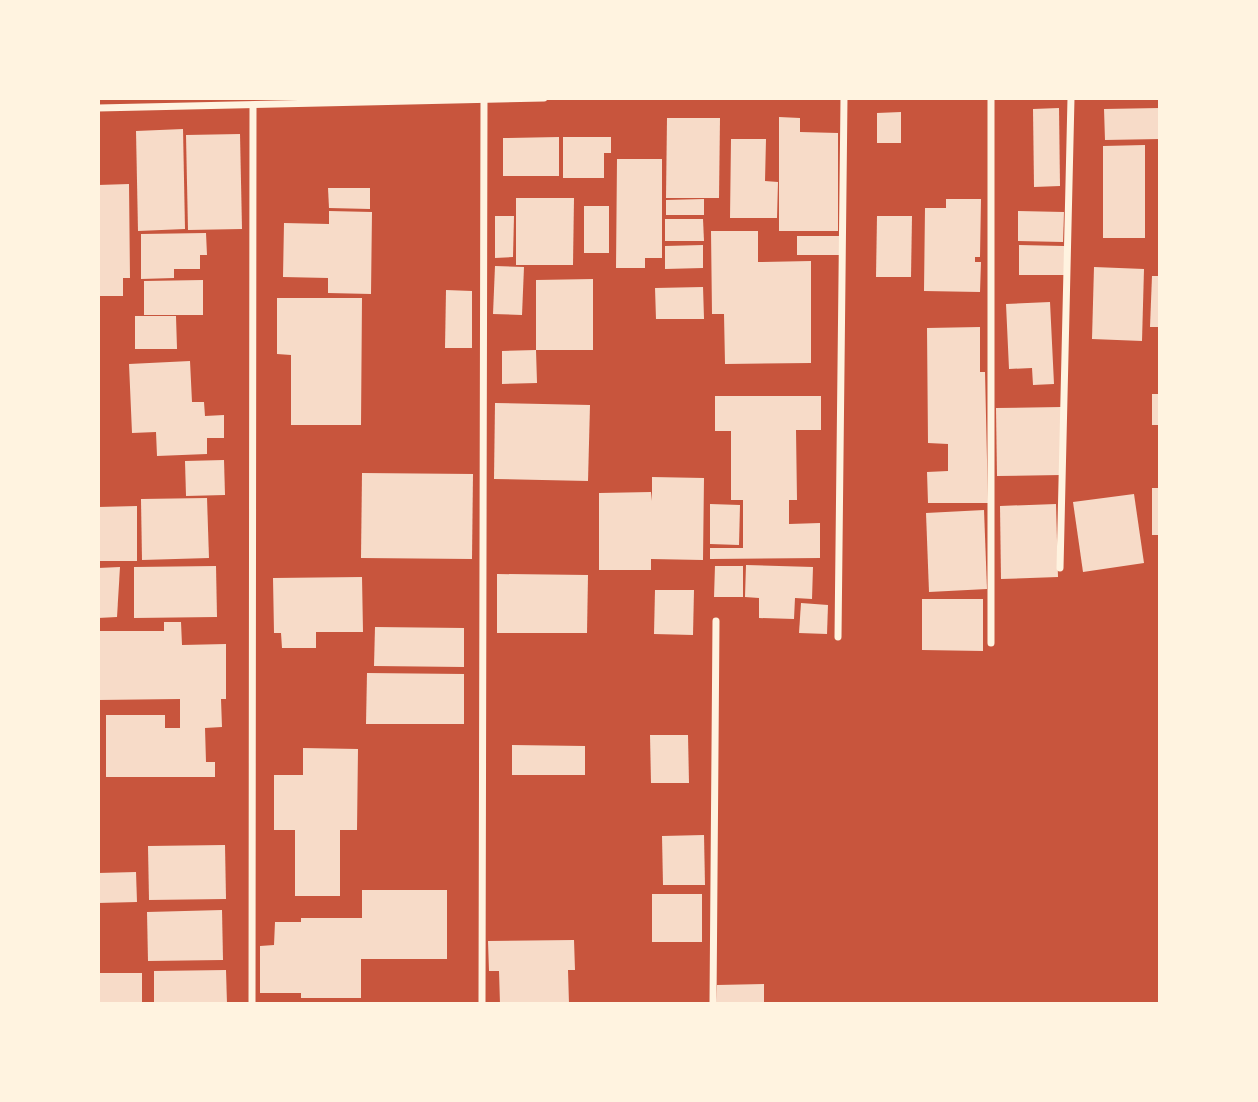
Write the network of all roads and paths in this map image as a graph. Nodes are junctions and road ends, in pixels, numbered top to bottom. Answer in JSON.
{"nodes":[{"id":1,"x":544,"y":98,"type":"edge"},
{"id":2,"x":844,"y":98,"type":"edge"},
{"id":3,"x":991,"y":98,"type":"edge"},
{"id":4,"x":1071,"y":98,"type":"edge"},
{"id":5,"x":484,"y":100,"type":"edge"},
{"id":6,"x":253,"y":105,"type":"junction"},
{"id":7,"x":98,"y":108,"type":"edge"},
{"id":8,"x":1060,"y":568,"type":"dead end"},
{"id":9,"x":716,"y":621,"type":"dead end"},
{"id":10,"x":838,"y":637,"type":"dead end"},
{"id":11,"x":991,"y":643,"type":"dead end"},
{"id":12,"x":252,"y":1004,"type":"edge"},
{"id":13,"x":482,"y":1004,"type":"edge"},
{"id":14,"x":713,"y":1004,"type":"edge"}],
"edges":[{"from":1,"to":5,"type":"street"},
{"from":2,"to":10,"type":"street"},
{"from":3,"to":11,"type":"street"},
{"from":4,"to":8,"type":"street"},
{"from":5,"to":6,"type":"street"},
{"from":5,"to":13,"type":"street"},
{"from":6,"to":7,"type":"street"},
{"from":6,"to":12,"type":"street"},
{"from":9,"to":14,"type":"street"}]}
